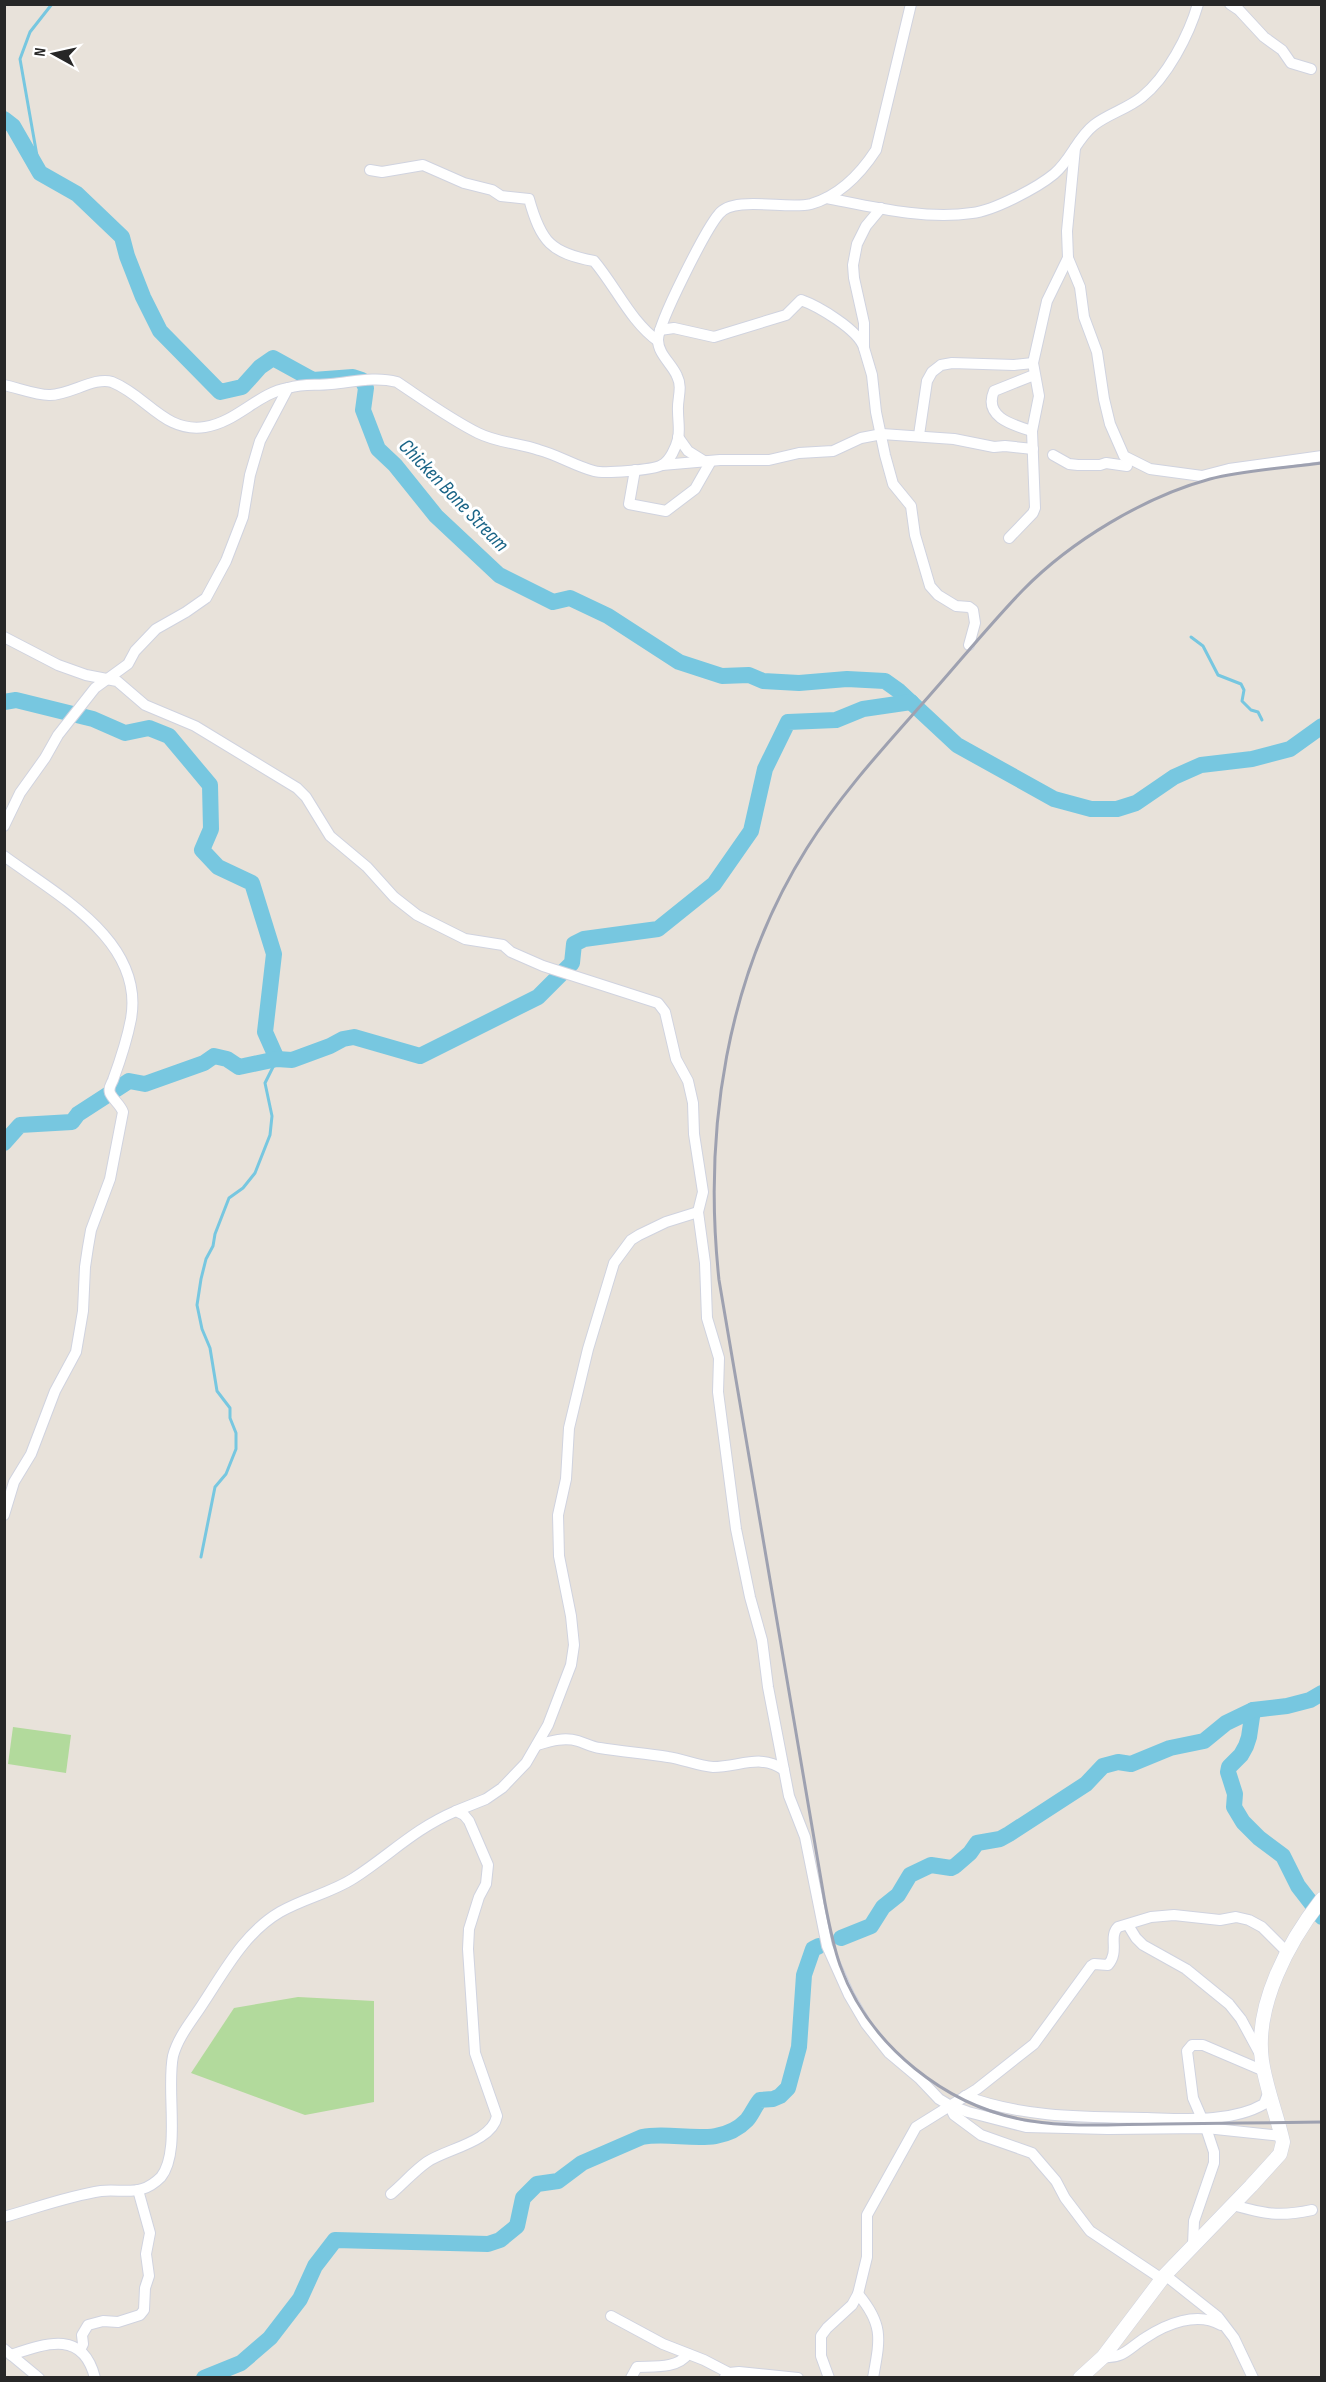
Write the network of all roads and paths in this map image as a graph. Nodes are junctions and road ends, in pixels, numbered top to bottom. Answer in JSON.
{"nodes":[{"id":1,"x":911,"y":4,"type":"edge"},
{"id":2,"x":1198,"y":4,"type":"edge"},
{"id":3,"x":1230,"y":4,"type":"edge"},
{"id":4,"x":1311,"y":69,"type":"dead end"},
{"id":5,"x":1075,"y":148,"type":"junction"},
{"id":6,"x":370,"y":170,"type":"dead end"},
{"id":7,"x":827,"y":198,"type":"junction"},
{"id":8,"x":881,"y":208,"type":"junction"},
{"id":9,"x":1068,"y":258,"type":"junction"},
{"id":10,"x":659,"y":336,"type":"junction"},
{"id":11,"x":864,"y":348,"type":"junction"},
{"id":12,"x":1033,"y":363,"type":"junction"},
{"id":13,"x":1034,"y":375,"type":"junction"},
{"id":14,"x":4,"y":385,"type":"edge"},
{"id":15,"x":288,"y":388,"type":"junction"},
{"id":16,"x":1032,"y":431,"type":"junction"},
{"id":17,"x":882,"y":434,"type":"junction"},
{"id":18,"x":919,"y":435,"type":"junction"},
{"id":19,"x":678,"y":437,"type":"junction"},
{"id":20,"x":1033,"y":449,"type":"junction"},
{"id":21,"x":1053,"y":455,"type":"dead end"},
{"id":22,"x":1322,"y":456,"type":"edge"},
{"id":23,"x":707,"y":461,"type":"junction"},
{"id":24,"x":662,"y":465,"type":"junction"},
{"id":25,"x":1127,"y":466,"type":"dead end"},
{"id":26,"x":635,"y":470,"type":"junction"},
{"id":27,"x":1009,"y":538,"type":"dead end"},
{"id":28,"x":4,"y":637,"type":"edge"},
{"id":29,"x":969,"y":645,"type":"dead end"},
{"id":30,"x":107,"y":678,"type":"junction"},
{"id":31,"x":4,"y":826,"type":"edge"},
{"id":32,"x":4,"y":856,"type":"edge"},
{"id":33,"x":698,"y":1212,"type":"junction"},
{"id":34,"x":4,"y":1515,"type":"edge"},
{"id":35,"x":537,"y":1745,"type":"junction"},
{"id":36,"x":784,"y":1770,"type":"junction"},
{"id":37,"x":456,"y":1811,"type":"junction"},
{"id":38,"x":1322,"y":1899,"type":"edge"},
{"id":39,"x":1128,"y":1925,"type":"junction"},
{"id":40,"x":1287,"y":1951,"type":"junction"},
{"id":41,"x":1263,"y":2065,"type":"junction"},
{"id":42,"x":1270,"y":2090,"type":"junction"},
{"id":43,"x":965,"y":2096,"type":"junction"},
{"id":44,"x":949,"y":2105,"type":"junction"},
{"id":45,"x":1202,"y":2117,"type":"junction"},
{"id":46,"x":1206,"y":2128,"type":"junction"},
{"id":47,"x":1281,"y":2136,"type":"junction"},
{"id":48,"x":138,"y":2190,"type":"junction"},
{"id":49,"x":391,"y":2194,"type":"dead end"},
{"id":50,"x":1233,"y":2205,"type":"junction"},
{"id":51,"x":1312,"y":2210,"type":"dead end"},
{"id":52,"x":5,"y":2216,"type":"edge"},
{"id":53,"x":1193,"y":2245,"type":"junction"},
{"id":54,"x":1163,"y":2277,"type":"junction"},
{"id":55,"x":858,"y":2294,"type":"junction"},
{"id":56,"x":611,"y":2316,"type":"dead end"},
{"id":57,"x":1227,"y":2328,"type":"junction"},
{"id":58,"x":80,"y":2350,"type":"junction"},
{"id":59,"x":8,"y":2352,"type":"edge"},
{"id":60,"x":688,"y":2354,"type":"junction"},
{"id":61,"x":1103,"y":2357,"type":"junction"},
{"id":62,"x":727,"y":2375,"type":"edge"},
{"id":63,"x":39,"y":2378,"type":"edge"},
{"id":64,"x":95,"y":2378,"type":"edge"},
{"id":65,"x":631,"y":2378,"type":"edge"},
{"id":66,"x":798,"y":2378,"type":"edge"},
{"id":67,"x":829,"y":2378,"type":"edge"},
{"id":68,"x":873,"y":2378,"type":"edge"},
{"id":69,"x":1080,"y":2378,"type":"edge"},
{"id":70,"x":1253,"y":2378,"type":"edge"}],
"edges":[{"from":1,"to":7,"type":"street"},
{"from":2,"to":5,"type":"street"},
{"from":3,"to":4,"type":"street"},
{"from":5,"to":8,"type":"street"},
{"from":5,"to":9,"type":"street"},
{"from":6,"to":10,"type":"street"},
{"from":7,"to":8,"type":"street"},
{"from":7,"to":10,"type":"street"},
{"from":8,"to":11,"type":"street"},
{"from":9,"to":12,"type":"street"},
{"from":9,"to":22,"type":"street"},
{"from":10,"to":11,"type":"street"},
{"from":10,"to":19,"type":"street"},
{"from":11,"to":17,"type":"street"},
{"from":12,"to":13,"type":"street"},
{"from":12,"to":18,"type":"street"},
{"from":13,"to":16,"type":"street"},
{"from":13,"to":16,"type":"street"},
{"from":14,"to":15,"type":"street"},
{"from":15,"to":26,"type":"street"},
{"from":15,"to":30,"type":"street"},
{"from":16,"to":20,"type":"street"},
{"from":17,"to":18,"type":"street"},
{"from":17,"to":23,"type":"street"},
{"from":17,"to":29,"type":"street"},
{"from":18,"to":20,"type":"street"},
{"from":19,"to":23,"type":"street"},
{"from":19,"to":24,"type":"street"},
{"from":20,"to":27,"type":"street"},
{"from":21,"to":25,"type":"street"},
{"from":23,"to":24,"type":"street"},
{"from":23,"to":26,"type":"street"},
{"from":24,"to":26,"type":"street"},
{"from":28,"to":30,"type":"street"},
{"from":30,"to":31,"type":"street"},
{"from":30,"to":33,"type":"street"},
{"from":32,"to":34,"type":"street"},
{"from":33,"to":35,"type":"street"},
{"from":33,"to":36,"type":"street"},
{"from":35,"to":36,"type":"street"},
{"from":35,"to":37,"type":"street"},
{"from":36,"to":44,"type":"street"},
{"from":37,"to":48,"type":"street"},
{"from":37,"to":49,"type":"street"},
{"from":38,"to":40,"type":"street"},
{"from":39,"to":40,"type":"street"},
{"from":39,"to":41,"type":"street"},
{"from":39,"to":43,"type":"street"},
{"from":40,"to":41,"type":"street"},
{"from":41,"to":42,"type":"street"},
{"from":41,"to":45,"type":"street"},
{"from":42,"to":45,"type":"street"},
{"from":42,"to":47,"type":"street"},
{"from":43,"to":44,"type":"street"},
{"from":43,"to":45,"type":"street"},
{"from":44,"to":46,"type":"street"},
{"from":44,"to":54,"type":"street"},
{"from":44,"to":55,"type":"street"},
{"from":45,"to":46,"type":"street"},
{"from":46,"to":47,"type":"street"},
{"from":46,"to":53,"type":"street"},
{"from":47,"to":50,"type":"street"},
{"from":48,"to":52,"type":"street"},
{"from":48,"to":58,"type":"street"},
{"from":50,"to":51,"type":"street"},
{"from":50,"to":53,"type":"street"},
{"from":53,"to":54,"type":"street"},
{"from":54,"to":57,"type":"street"},
{"from":54,"to":61,"type":"street"},
{"from":55,"to":67,"type":"street"},
{"from":55,"to":68,"type":"street"},
{"from":56,"to":60,"type":"street"},
{"from":57,"to":61,"type":"street"},
{"from":57,"to":70,"type":"street"},
{"from":58,"to":59,"type":"street"},
{"from":58,"to":64,"type":"street"},
{"from":59,"to":63,"type":"street"},
{"from":60,"to":62,"type":"street"},
{"from":60,"to":65,"type":"street"},
{"from":61,"to":69,"type":"street"},
{"from":62,"to":66,"type":"street"}]}
